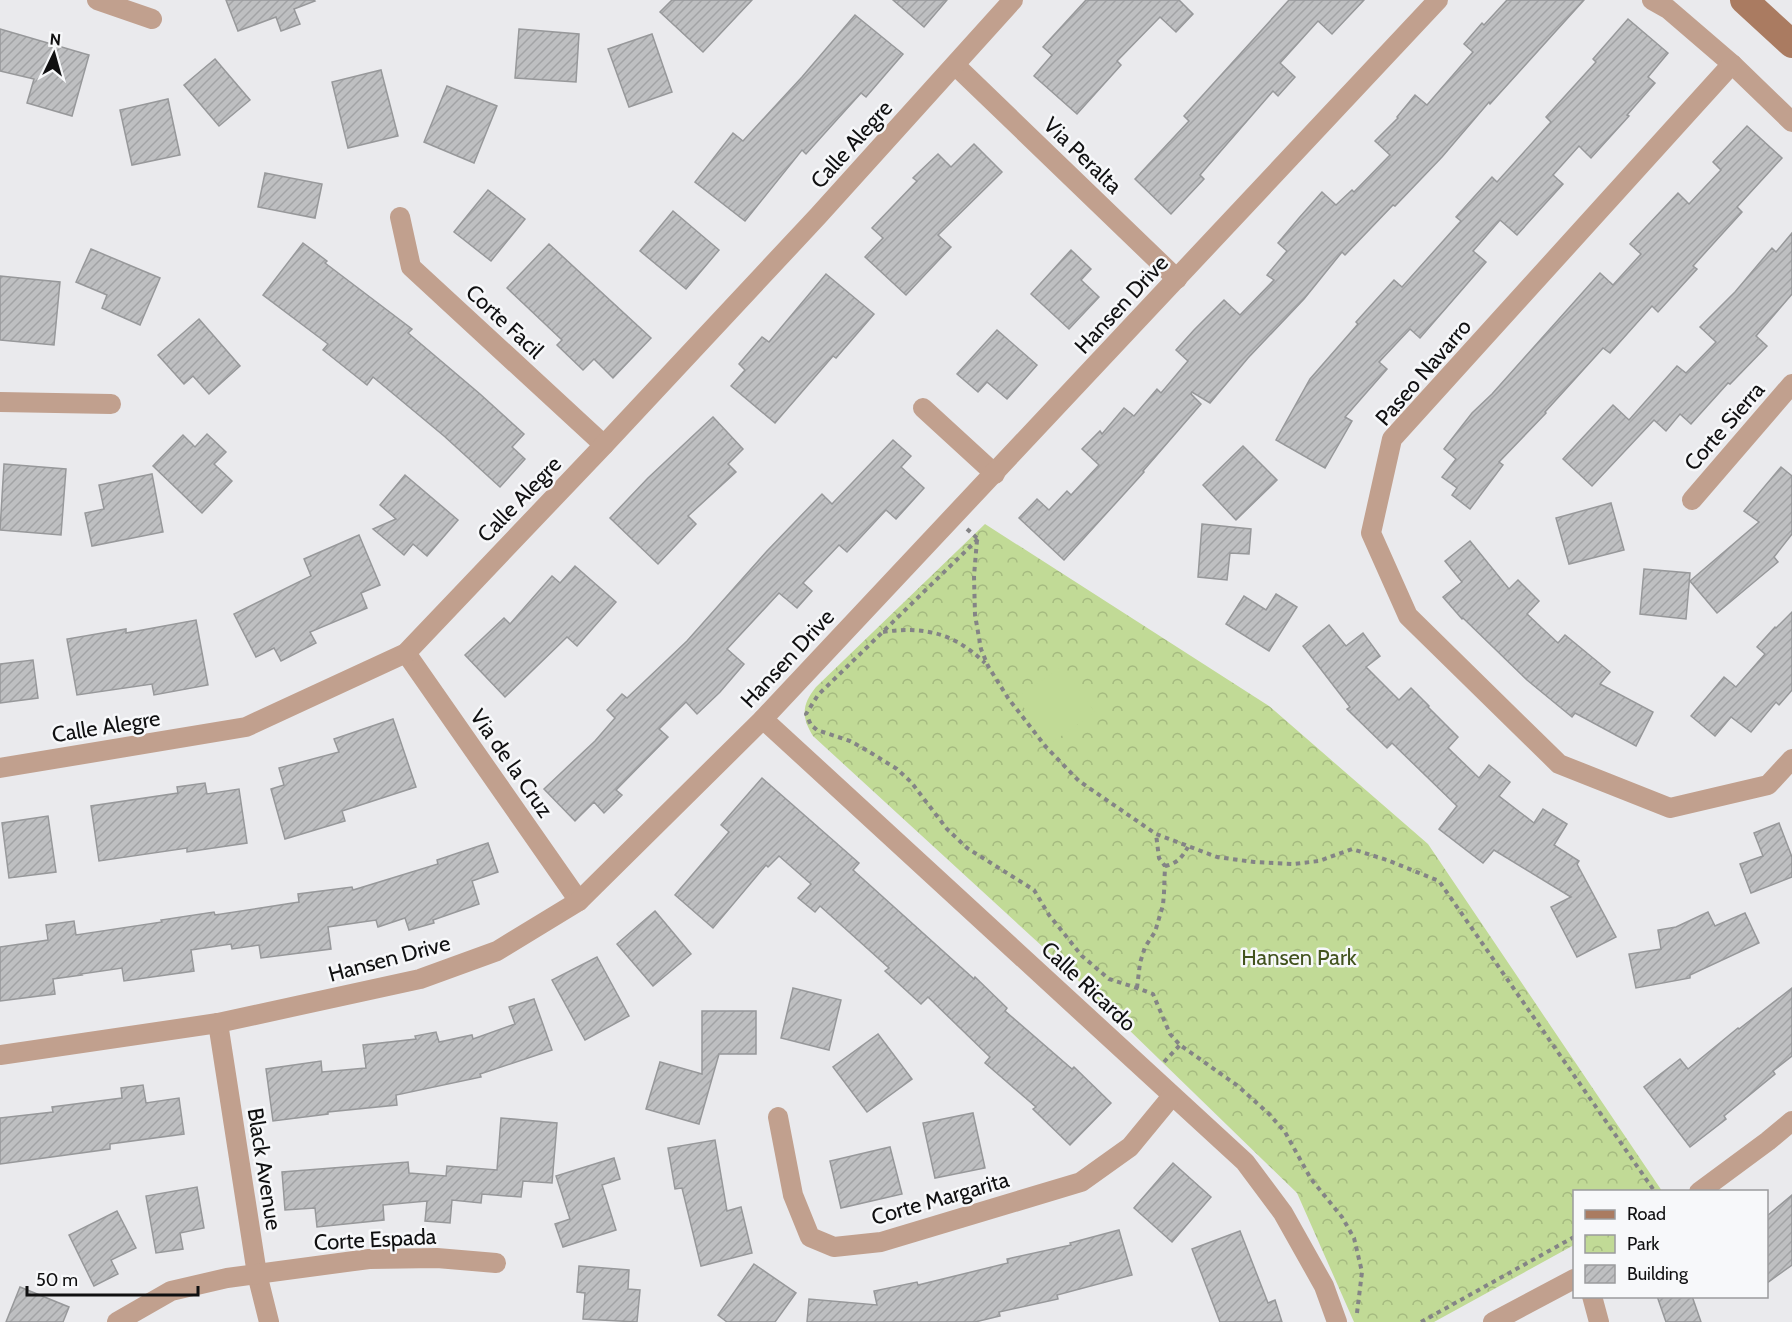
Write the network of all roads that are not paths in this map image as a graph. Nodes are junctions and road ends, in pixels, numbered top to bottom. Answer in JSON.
{"nodes":[{"id":1,"x":97,"y":0,"type":"edge"},
{"id":2,"x":1013,"y":0,"type":"edge"},
{"id":3,"x":1438,"y":0,"type":"edge"},
{"id":4,"x":1652,"y":0,"type":"edge"},
{"id":5,"x":1744,"y":0,"type":"edge"},
{"id":6,"x":152,"y":20,"type":"dead end"},
{"id":7,"x":1792,"y":44,"type":"edge"},
{"id":8,"x":955,"y":64,"type":"junction"},
{"id":9,"x":1732,"y":64,"type":"junction"},
{"id":10,"x":1792,"y":122,"type":"edge"},
{"id":11,"x":400,"y":217,"type":"dead end"},
{"id":12,"x":1177,"y":279,"type":"junction"},
{"id":13,"x":1792,"y":384,"type":"edge"},
{"id":14,"x":0,"y":402,"type":"edge"},
{"id":15,"x":111,"y":404,"type":"dead end"},
{"id":16,"x":923,"y":408,"type":"dead end"},
{"id":17,"x":604,"y":445,"type":"junction"},
{"id":18,"x":995,"y":474,"type":"junction"},
{"id":19,"x":1692,"y":500,"type":"dead end"},
{"id":20,"x":406,"y":653,"type":"junction"},
{"id":21,"x":763,"y":719,"type":"junction"},
{"id":22,"x":1792,"y":759,"type":"edge"},
{"id":23,"x":0,"y":768,"type":"edge"},
{"id":24,"x":579,"y":902,"type":"junction"},
{"id":25,"x":218,"y":1023,"type":"junction"},
{"id":26,"x":0,"y":1055,"type":"edge"},
{"id":27,"x":1172,"y":1096,"type":"junction"},
{"id":28,"x":778,"y":1117,"type":"dead end"},
{"id":29,"x":1792,"y":1121,"type":"edge"},
{"id":30,"x":1699,"y":1190,"type":"edge"},
{"id":31,"x":496,"y":1263,"type":"dead end"},
{"id":32,"x":257,"y":1274,"type":"junction"},
{"id":33,"x":1573,"y":1280,"type":"edge"},
{"id":34,"x":1593,"y":1298,"type":"edge"},
{"id":35,"x":117,"y":1322,"type":"edge"},
{"id":36,"x":269,"y":1322,"type":"edge"},
{"id":37,"x":1336,"y":1322,"type":"edge"},
{"id":38,"x":1493,"y":1322,"type":"edge"},
{"id":39,"x":1599,"y":1322,"type":"edge"}],
"edges":[{"from":1,"to":6,"type":"street"},
{"from":2,"to":8,"type":"street","name":"Calle Alegre"},
{"from":3,"to":12,"type":"street","name":"Hansen Drive"},
{"from":4,"to":9,"type":"street"},
{"from":5,"to":7,"type":"main road"},
{"from":8,"to":12,"type":"street","name":"Via Peralta"},
{"from":8,"to":17,"type":"street","name":"Calle Alegre"},
{"from":9,"to":10,"type":"street"},
{"from":9,"to":22,"type":"street","name":"Paseo Navarro"},
{"from":11,"to":17,"type":"street","name":"Corte Facil"},
{"from":12,"to":18,"type":"street","name":"Hansen Drive"},
{"from":13,"to":19,"type":"street","name":"Corte Sierra"},
{"from":14,"to":15,"type":"street"},
{"from":16,"to":18,"type":"street"},
{"from":17,"to":20,"type":"street","name":"Calle Alegre"},
{"from":18,"to":21,"type":"street","name":"Hansen Drive"},
{"from":20,"to":23,"type":"street","name":"Calle Alegre"},
{"from":20,"to":24,"type":"street","name":"Via de la Cruz"},
{"from":21,"to":24,"type":"street","name":"Hansen Drive"},
{"from":21,"to":27,"type":"street","name":"Calle Ricardo"},
{"from":24,"to":25,"type":"street","name":"Hansen Drive"},
{"from":25,"to":26,"type":"street","name":"Hansen Drive"},
{"from":25,"to":32,"type":"street","name":"Black Avenue"},
{"from":27,"to":28,"type":"street","name":"Corte Margarita"},
{"from":27,"to":37,"type":"street","name":"Calle Ricardo"},
{"from":29,"to":30,"type":"street"},
{"from":31,"to":32,"type":"street","name":"Corte Espada"},
{"from":32,"to":35,"type":"street","name":"Corte Espada"},
{"from":32,"to":36,"type":"street","name":"Black Avenue"},
{"from":33,"to":38,"type":"street"},
{"from":34,"to":39,"type":"street"}]}
